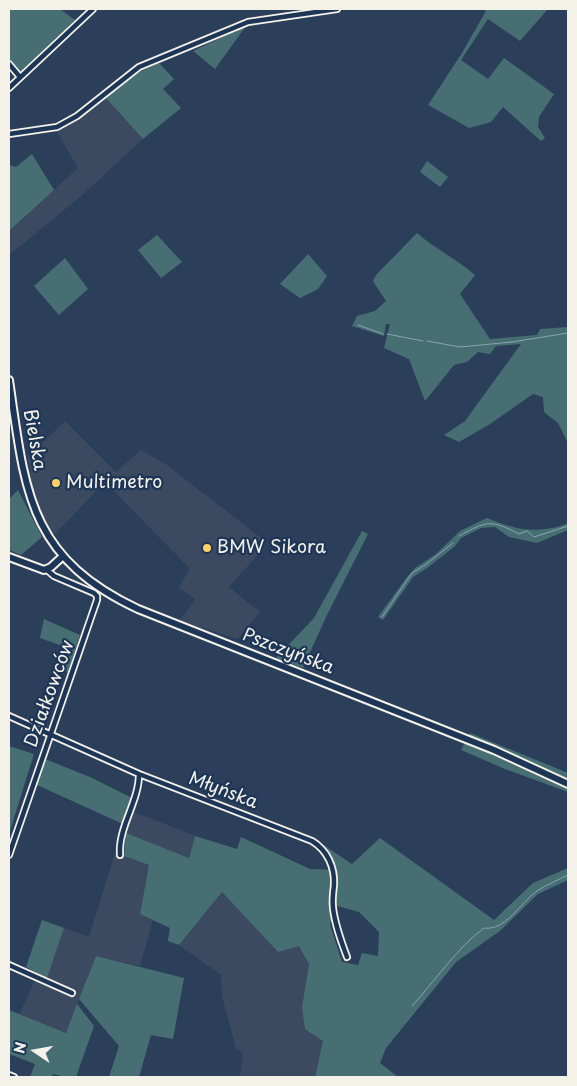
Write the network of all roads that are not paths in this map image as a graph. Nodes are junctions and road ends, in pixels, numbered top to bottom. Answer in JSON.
{"nodes":[{"id":1,"x":93,"y":9,"type":"edge"},
{"id":2,"x":337,"y":9,"type":"edge"},
{"id":3,"x":9,"y":64,"type":"edge"},
{"id":4,"x":20,"y":77,"type":"junction"},
{"id":5,"x":9,"y":88,"type":"edge"},
{"id":6,"x":9,"y":134,"type":"edge"},
{"id":7,"x":9,"y":380,"type":"edge"},
{"id":8,"x":63,"y":556,"type":"junction"},
{"id":9,"x":9,"y":557,"type":"edge"},
{"id":10,"x":47,"y":570,"type":"junction"},
{"id":11,"x":9,"y":716,"type":"edge"},
{"id":12,"x":50,"y":734,"type":"junction"},
{"id":13,"x":139,"y":774,"type":"junction"},
{"id":14,"x":568,"y":784,"type":"edge"},
{"id":15,"x":9,"y":855,"type":"edge"},
{"id":16,"x":120,"y":855,"type":"dead end"},
{"id":17,"x":347,"y":957,"type":"dead end"},
{"id":18,"x":9,"y":965,"type":"edge"},
{"id":19,"x":72,"y":993,"type":"dead end"},
{"id":20,"x":9,"y":1075,"type":"edge"},
{"id":21,"x":14,"y":1077,"type":"edge"}],
"edges":[{"from":1,"to":4,"type":"street"},
{"from":2,"to":6,"type":"street"},
{"from":3,"to":4,"type":"street"},
{"from":4,"to":5,"type":"street"},
{"from":7,"to":8,"type":"main road","name":"Bielska"},
{"from":8,"to":10,"type":"main road"},
{"from":8,"to":14,"type":"main road","name":"Pszczyńska"},
{"from":9,"to":10,"type":"main road"},
{"from":10,"to":12,"type":"street","name":"Działkowców"},
{"from":11,"to":12,"type":"street","name":"Młyńska"},
{"from":12,"to":13,"type":"street","name":"Młyńska"},
{"from":12,"to":15,"type":"street","name":"Działkowców"},
{"from":13,"to":16,"type":"street"},
{"from":13,"to":17,"type":"street","name":"Młyńska"},
{"from":18,"to":19,"type":"street"},
{"from":20,"to":21,"type":"street"}]}
